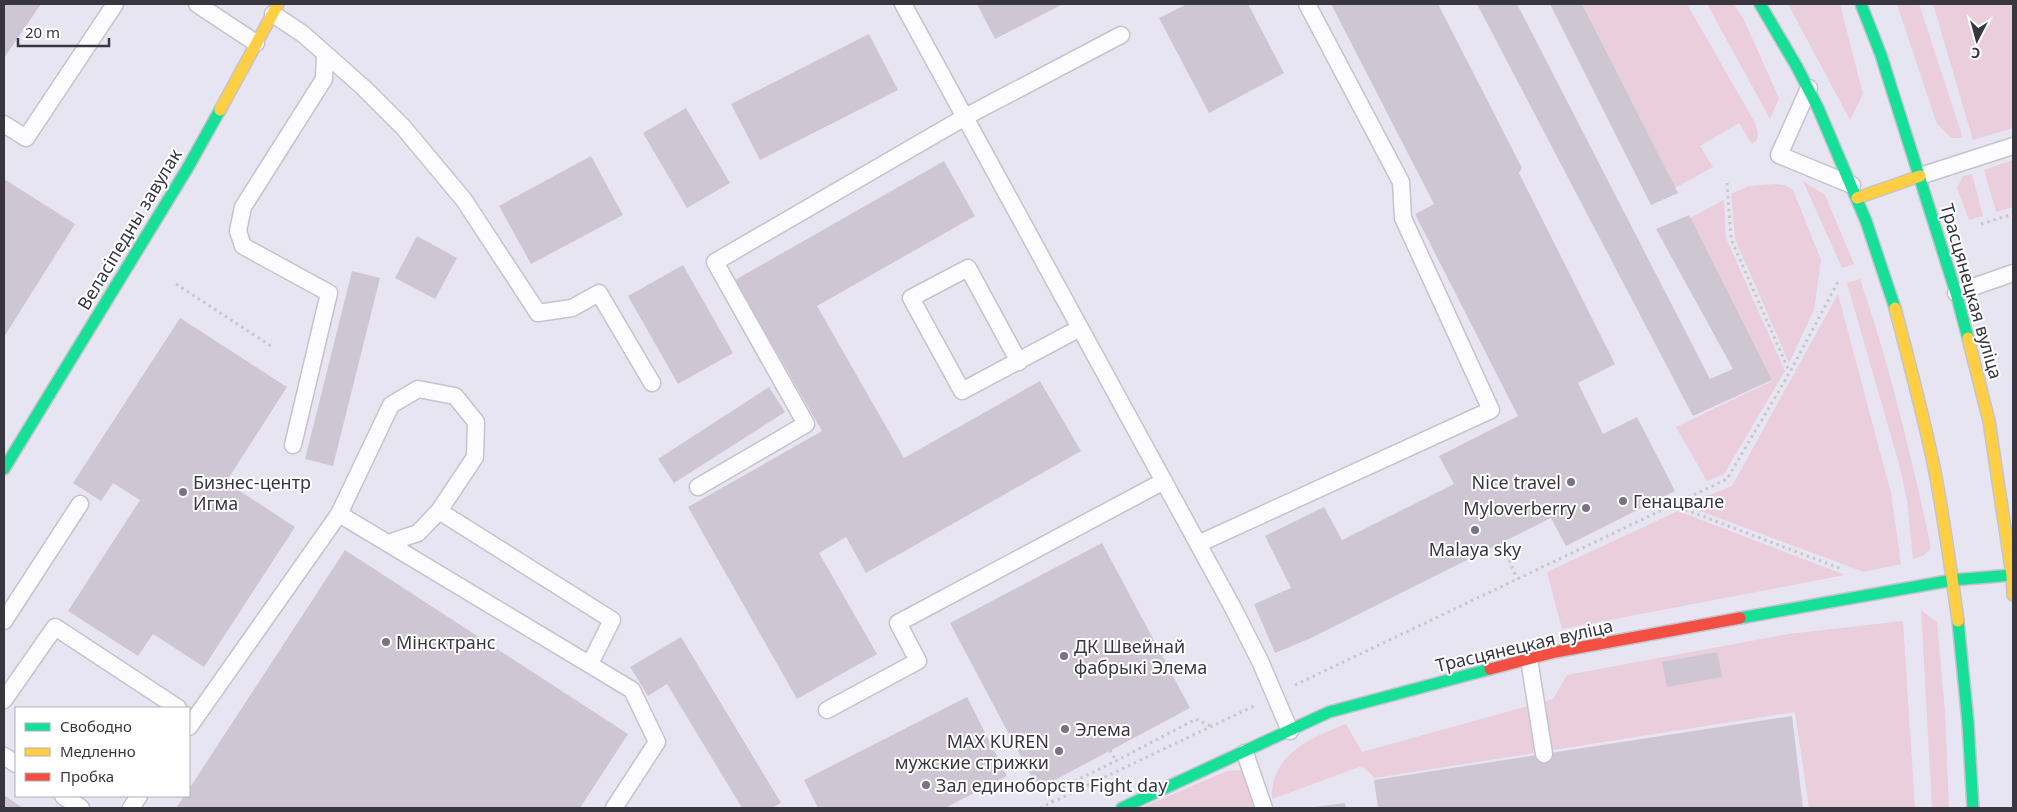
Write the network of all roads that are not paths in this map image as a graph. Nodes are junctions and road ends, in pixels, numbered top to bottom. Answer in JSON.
{"nodes":[{"id":1,"x":115,"y":4,"type":"edge"},
{"id":2,"x":197,"y":4,"type":"edge"},
{"id":3,"x":903,"y":4,"type":"edge"},
{"id":4,"x":1308,"y":4,"type":"edge"},
{"id":5,"x":1760,"y":4,"type":"edge"},
{"id":6,"x":1861,"y":4,"type":"edge"},
{"id":7,"x":276,"y":9,"type":"edge"},
{"id":8,"x":1121,"y":35,"type":"dead end"},
{"id":9,"x":256,"y":43,"type":"junction"},
{"id":10,"x":325,"y":54,"type":"junction"},
{"id":11,"x":1809,"y":88,"type":"junction"},
{"id":12,"x":965,"y":117,"type":"junction"},
{"id":13,"x":4,"y":124,"type":"edge"},
{"id":14,"x":2013,"y":146,"type":"edge"},
{"id":15,"x":1920,"y":176,"type":"junction"},
{"id":16,"x":1855,"y":192,"type":"junction"},
{"id":17,"x":2013,"y":273,"type":"edge"},
{"id":18,"x":1956,"y":293,"type":"junction"},
{"id":19,"x":1080,"y":328,"type":"junction"},
{"id":20,"x":1019,"y":362,"type":"junction"},
{"id":21,"x":652,"y":383,"type":"dead end"},
{"id":22,"x":293,"y":445,"type":"dead end"},
{"id":23,"x":4,"y":469,"type":"edge"},
{"id":24,"x":1164,"y":481,"type":"junction"},
{"id":25,"x":698,"y":487,"type":"dead end"},
{"id":26,"x":80,"y":504,"type":"dead end"},
{"id":27,"x":439,"y":511,"type":"junction"},
{"id":28,"x":339,"y":514,"type":"junction"},
{"id":29,"x":388,"y":543,"type":"junction"},
{"id":30,"x":1198,"y":544,"type":"junction"},
{"id":31,"x":2012,"y":575,"type":"junction"},
{"id":32,"x":1953,"y":580,"type":"junction"},
{"id":33,"x":2013,"y":595,"type":"edge"},
{"id":34,"x":4,"y":621,"type":"edge"},
{"id":35,"x":1529,"y":659,"type":"junction"},
{"id":36,"x":590,"y":664,"type":"junction"},
{"id":37,"x":4,"y":700,"type":"edge"},
{"id":38,"x":176,"y":707,"type":"edge"},
{"id":39,"x":827,"y":710,"type":"dead end"},
{"id":40,"x":191,"y":720,"type":"edge"},
{"id":41,"x":1290,"y":731,"type":"junction"},
{"id":42,"x":1245,"y":753,"type":"junction"},
{"id":43,"x":1544,"y":754,"type":"dead end"},
{"id":44,"x":4,"y":756,"type":"edge"},
{"id":45,"x":15,"y":763,"type":"edge"},
{"id":46,"x":64,"y":797,"type":"edge"},
{"id":47,"x":138,"y":797,"type":"edge"},
{"id":48,"x":81,"y":808,"type":"edge"},
{"id":49,"x":130,"y":808,"type":"edge"},
{"id":50,"x":614,"y":808,"type":"edge"},
{"id":51,"x":1122,"y":808,"type":"edge"},
{"id":52,"x":1264,"y":808,"type":"edge"},
{"id":53,"x":1973,"y":808,"type":"edge"}],
"edges":[{"from":1,"to":13,"type":"lane"},
{"from":2,"to":9,"type":"lane"},
{"from":3,"to":12,"type":"lane"},
{"from":4,"to":30,"type":"lane"},
{"from":5,"to":11,"type":"main road"},
{"from":6,"to":15,"type":"main road","name":"Трасцянецкая вуліца"},
{"from":7,"to":9,"type":"main road","name":"Веласіпедны завулак"},
{"from":7,"to":10,"type":"lane"},
{"from":8,"to":12,"type":"lane"},
{"from":9,"to":23,"type":"main road","name":"Веласіпедны завулак"},
{"from":10,"to":21,"type":"lane"},
{"from":10,"to":22,"type":"lane"},
{"from":11,"to":16,"type":"main road"},
{"from":11,"to":16,"type":"lane"},
{"from":12,"to":19,"type":"lane"},
{"from":12,"to":25,"type":"lane"},
{"from":14,"to":15,"type":"lane"},
{"from":15,"to":16,"type":"main road"},
{"from":15,"to":18,"type":"main road","name":"Трасцянецкая вуліца"},
{"from":16,"to":32,"type":"main road"},
{"from":17,"to":18,"type":"lane"},
{"from":18,"to":31,"type":"main road","name":"Трасцянецкая вуліца"},
{"from":19,"to":20,"type":"lane"},
{"from":19,"to":24,"type":"lane"},
{"from":20,"to":20,"type":"lane"},
{"from":24,"to":30,"type":"lane"},
{"from":24,"to":39,"type":"lane"},
{"from":26,"to":34,"type":"lane"},
{"from":27,"to":28,"type":"lane"},
{"from":27,"to":29,"type":"lane"},
{"from":27,"to":36,"type":"lane"},
{"from":28,"to":29,"type":"lane"},
{"from":28,"to":40,"type":"lane"},
{"from":29,"to":36,"type":"lane"},
{"from":30,"to":41,"type":"lane"},
{"from":31,"to":32,"type":"main road","name":"Трасцянецкая вуліца"},
{"from":31,"to":33,"type":"main road","name":"Трасцянецкая вуліца"},
{"from":32,"to":35,"type":"main road","name":"Трасцянецкая вуліца"},
{"from":32,"to":53,"type":"main road"},
{"from":35,"to":41,"type":"main road","name":"Трасцянецкая вуліца"},
{"from":35,"to":43,"type":"lane"},
{"from":36,"to":50,"type":"lane"},
{"from":37,"to":38,"type":"lane"},
{"from":41,"to":42,"type":"main road","name":"Трасцянецкая вуліца"},
{"from":42,"to":51,"type":"main road","name":"Трасцянецкая вуліца"},
{"from":42,"to":52,"type":"lane"},
{"from":44,"to":45,"type":"lane"},
{"from":46,"to":48,"type":"lane"},
{"from":47,"to":49,"type":"lane"}]}
